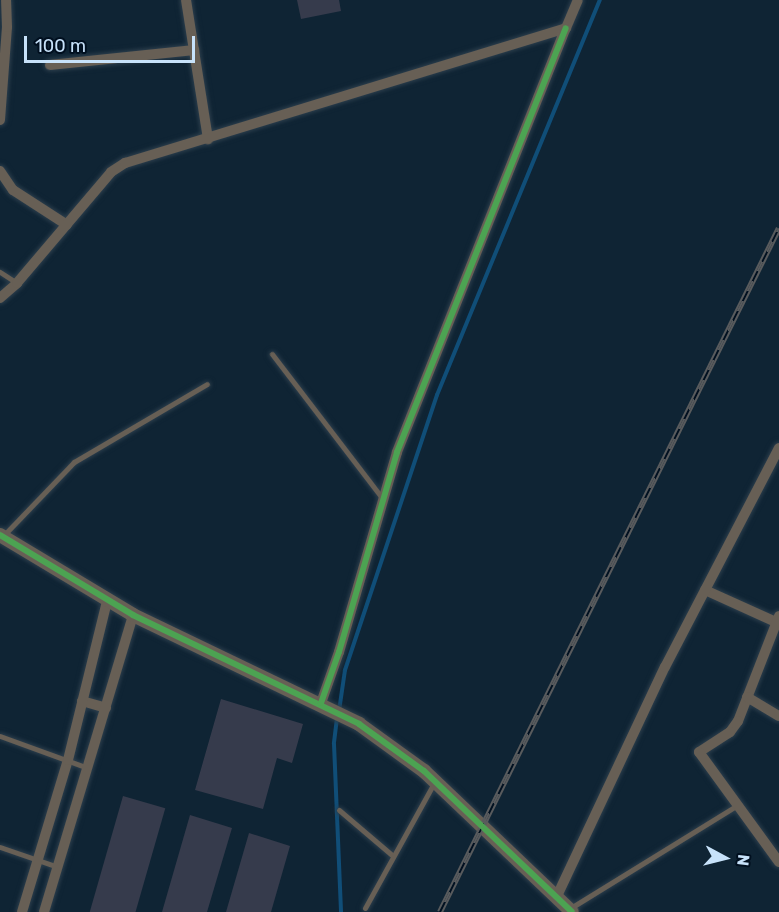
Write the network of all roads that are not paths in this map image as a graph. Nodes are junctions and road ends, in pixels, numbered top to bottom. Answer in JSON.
{"nodes":[{"id":1,"x":6,"y":0,"type":"edge"},
{"id":2,"x":186,"y":0,"type":"edge"},
{"id":3,"x":578,"y":0,"type":"edge"},
{"id":4,"x":566,"y":28,"type":"junction"},
{"id":5,"x":194,"y":50,"type":"junction"},
{"id":6,"x":50,"y":65,"type":"dead end"},
{"id":7,"x":0,"y":120,"type":"edge"},
{"id":8,"x":208,"y":139,"type":"junction"},
{"id":9,"x":0,"y":171,"type":"edge"},
{"id":10,"x":67,"y":225,"type":"junction"},
{"id":11,"x":0,"y":272,"type":"edge"},
{"id":12,"x":17,"y":283,"type":"junction"},
{"id":13,"x":0,"y":298,"type":"edge"},
{"id":14,"x":273,"y":354,"type":"dead end"},
{"id":15,"x":207,"y":384,"type":"dead end"},
{"id":16,"x":779,"y":448,"type":"edge"},
{"id":17,"x":382,"y":498,"type":"junction"},
{"id":18,"x":1,"y":536,"type":"edge"},
{"id":19,"x":705,"y":590,"type":"junction"},
{"id":20,"x":107,"y":601,"type":"junction"},
{"id":21,"x":133,"y":615,"type":"junction"},
{"id":22,"x":778,"y":619,"type":"edge"},
{"id":23,"x":775,"y":635,"type":"edge"},
{"id":24,"x":747,"y":697,"type":"junction"},
{"id":25,"x":82,"y":701,"type":"junction"},
{"id":26,"x":324,"y":705,"type":"junction"},
{"id":27,"x":106,"y":708,"type":"junction"},
{"id":28,"x":779,"y":716,"type":"edge"},
{"id":29,"x":0,"y":736,"type":"edge"},
{"id":30,"x":68,"y":760,"type":"junction"},
{"id":31,"x":88,"y":768,"type":"junction"},
{"id":32,"x":435,"y":781,"type":"junction"},
{"id":33,"x":736,"y":806,"type":"junction"},
{"id":34,"x":339,"y":810,"type":"dead end"},
{"id":35,"x":0,"y":847,"type":"edge"},
{"id":36,"x":393,"y":856,"type":"junction"},
{"id":37,"x":38,"y":859,"type":"junction"},
{"id":38,"x":779,"y":862,"type":"edge"},
{"id":39,"x":58,"y":867,"type":"junction"},
{"id":40,"x":557,"y":896,"type":"junction"},
{"id":41,"x":365,"y":908,"type":"dead end"},
{"id":42,"x":570,"y":910,"type":"edge"},
{"id":43,"x":22,"y":912,"type":"edge"},
{"id":44,"x":44,"y":912,"type":"edge"}],
"edges":[{"from":1,"to":7,"type":"street"},
{"from":2,"to":5,"type":"street"},
{"from":3,"to":4,"type":"street"},
{"from":4,"to":8,"type":"street"},
{"from":4,"to":17,"type":"street"},
{"from":5,"to":6,"type":"street"},
{"from":5,"to":8,"type":"street"},
{"from":8,"to":10,"type":"street"},
{"from":9,"to":10,"type":"street"},
{"from":10,"to":12,"type":"street"},
{"from":11,"to":12,"type":"lane"},
{"from":12,"to":13,"type":"street"},
{"from":14,"to":17,"type":"lane"},
{"from":15,"to":18,"type":"lane"},
{"from":16,"to":19,"type":"street"},
{"from":17,"to":26,"type":"street"},
{"from":18,"to":20,"type":"street"},
{"from":19,"to":22,"type":"street"},
{"from":19,"to":40,"type":"street"},
{"from":20,"to":21,"type":"street"},
{"from":20,"to":25,"type":"street"},
{"from":21,"to":26,"type":"street"},
{"from":21,"to":27,"type":"street"},
{"from":22,"to":23,"type":"street"},
{"from":23,"to":24,"type":"street"},
{"from":24,"to":28,"type":"street"},
{"from":24,"to":33,"type":"street"},
{"from":25,"to":27,"type":"street"},
{"from":25,"to":30,"type":"street"},
{"from":26,"to":32,"type":"street"},
{"from":27,"to":31,"type":"street"},
{"from":29,"to":30,"type":"lane"},
{"from":30,"to":31,"type":"lane"},
{"from":30,"to":37,"type":"street"},
{"from":31,"to":39,"type":"street"},
{"from":32,"to":36,"type":"lane"},
{"from":32,"to":40,"type":"street"},
{"from":33,"to":38,"type":"street"},
{"from":33,"to":42,"type":"lane"},
{"from":34,"to":36,"type":"lane"},
{"from":35,"to":37,"type":"lane"},
{"from":36,"to":41,"type":"lane"},
{"from":37,"to":39,"type":"lane"},
{"from":37,"to":43,"type":"street"},
{"from":39,"to":44,"type":"street"},
{"from":40,"to":42,"type":"street"}]}
